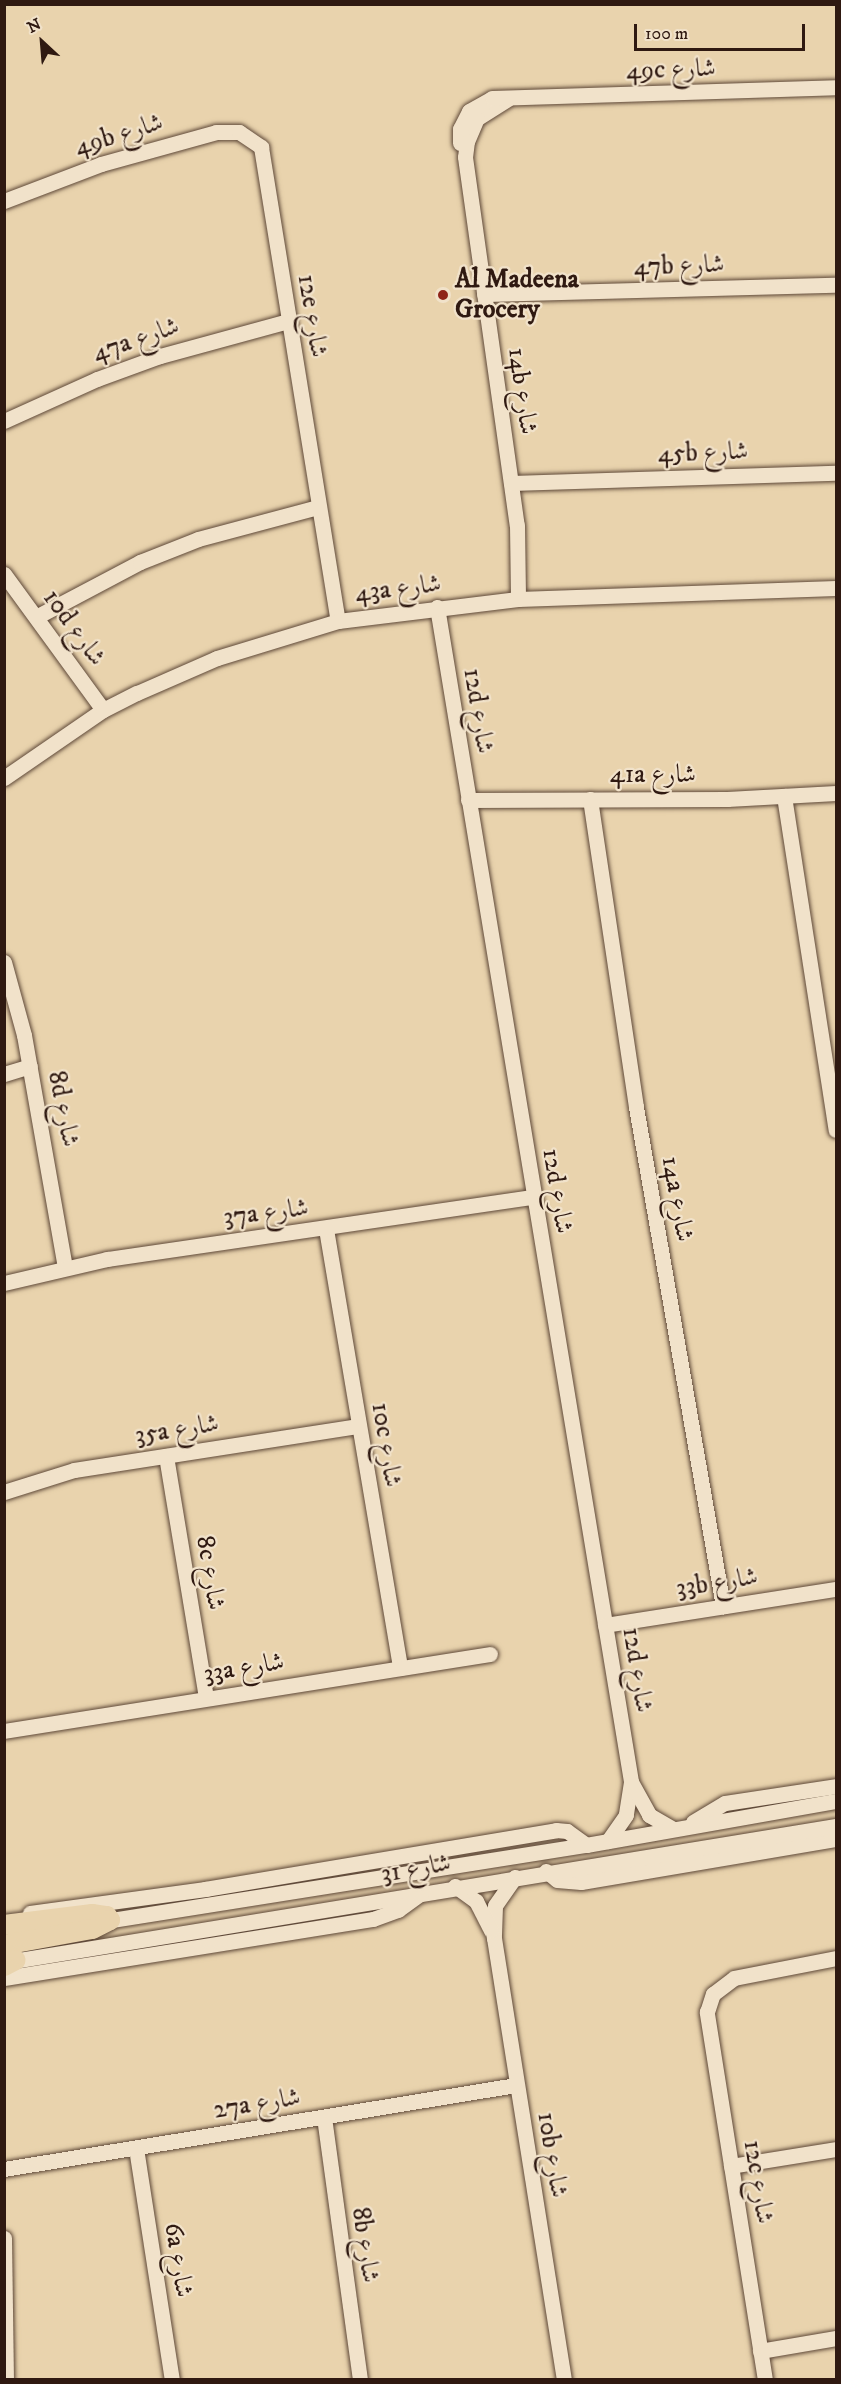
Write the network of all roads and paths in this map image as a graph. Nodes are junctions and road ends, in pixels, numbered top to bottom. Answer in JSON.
{"nodes":[{"id":1,"x":837,"y":87,"type":"edge"},
{"id":2,"x":473,"y":115,"type":"joint"},
{"id":3,"x":251,"y":137,"type":"joint"},
{"id":4,"x":4,"y":201,"type":"edge"},
{"id":5,"x":837,"y":283,"type":"edge"},
{"id":6,"x":485,"y":299,"type":"junction"},
{"id":7,"x":288,"y":321,"type":"junction"},
{"id":8,"x":4,"y":421,"type":"edge"},
{"id":9,"x":837,"y":474,"type":"edge"},
{"id":10,"x":512,"y":489,"type":"junction"},
{"id":11,"x":318,"y":507,"type":"junction"},
{"id":12,"x":4,"y":574,"type":"edge"},
{"id":13,"x":837,"y":588,"type":"edge"},
{"id":14,"x":524,"y":599,"type":"junction"},
{"id":15,"x":437,"y":607,"type":"junction"},
{"id":16,"x":36,"y":618,"type":"junction"},
{"id":17,"x":338,"y":621,"type":"junction"},
{"id":18,"x":104,"y":711,"type":"junction"},
{"id":19,"x":4,"y":778,"type":"edge"},
{"id":20,"x":837,"y":793,"type":"edge"},
{"id":21,"x":784,"y":796,"type":"junction"},
{"id":22,"x":590,"y":799,"type":"junction"},
{"id":23,"x":468,"y":800,"type":"junction"},
{"id":24,"x":4,"y":962,"type":"edge"},
{"id":25,"x":30,"y":1066,"type":"junction"},
{"id":26,"x":4,"y":1074,"type":"edge"},
{"id":27,"x":837,"y":1130,"type":"edge"},
{"id":28,"x":534,"y":1197,"type":"junction"},
{"id":29,"x":326,"y":1229,"type":"junction"},
{"id":30,"x":65,"y":1267,"type":"junction"},
{"id":31,"x":4,"y":1283,"type":"edge"},
{"id":32,"x":359,"y":1426,"type":"junction"},
{"id":33,"x":166,"y":1456,"type":"junction"},
{"id":34,"x":4,"y":1492,"type":"edge"},
{"id":35,"x":837,"y":1589,"type":"edge"},
{"id":36,"x":723,"y":1606,"type":"junction"},
{"id":37,"x":605,"y":1625,"type":"junction"},
{"id":38,"x":490,"y":1654,"type":"dead end"},
{"id":39,"x":400,"y":1668,"type":"junction"},
{"id":40,"x":206,"y":1698,"type":"junction"},
{"id":41,"x":4,"y":1731,"type":"edge"},
{"id":42,"x":631,"y":1782,"type":"junction"},
{"id":43,"x":837,"y":1786,"type":"edge"},
{"id":44,"x":837,"y":1801,"type":"edge"},
{"id":45,"x":691,"y":1825,"type":"junction"},
{"id":46,"x":837,"y":1826,"type":"edge"},
{"id":47,"x":673,"y":1829,"type":"junction"},
{"id":48,"x":837,"y":1839,"type":"edge"},
{"id":49,"x":608,"y":1841,"type":"junction"},
{"id":50,"x":586,"y":1845,"type":"junction"},
{"id":51,"x":546,"y":1872,"type":"junction"},
{"id":52,"x":515,"y":1877,"type":"junction"},
{"id":53,"x":455,"y":1886,"type":"junction"},
{"id":54,"x":423,"y":1892,"type":"junction"},
{"id":55,"x":4,"y":1917,"type":"edge"},
{"id":56,"x":110,"y":1920,"type":"junction"},
{"id":57,"x":4,"y":1924,"type":"edge"},
{"id":58,"x":4,"y":1935,"type":"edge"},
{"id":59,"x":494,"y":1938,"type":"junction"},
{"id":60,"x":86,"y":1950,"type":"junction"},
{"id":61,"x":7,"y":1958,"type":"edge"},
{"id":62,"x":837,"y":1958,"type":"edge"},
{"id":63,"x":107,"y":1959,"type":"junction"},
{"id":64,"x":4,"y":1978,"type":"edge"},
{"id":65,"x":516,"y":2085,"type":"junction"},
{"id":66,"x":324,"y":2117,"type":"junction"},
{"id":67,"x":136,"y":2148,"type":"junction"},
{"id":68,"x":837,"y":2149,"type":"edge"},
{"id":69,"x":731,"y":2166,"type":"junction"},
{"id":70,"x":4,"y":2169,"type":"edge"},
{"id":71,"x":4,"y":2238,"type":"edge"},
{"id":72,"x":837,"y":2338,"type":"edge"},
{"id":73,"x":760,"y":2351,"type":"junction"},
{"id":74,"x":6,"y":2379,"type":"edge"},
{"id":75,"x":172,"y":2379,"type":"edge"},
{"id":76,"x":360,"y":2379,"type":"edge"},
{"id":77,"x":564,"y":2379,"type":"edge"},
{"id":78,"x":765,"y":2379,"type":"edge"}],
"edges":[{"from":1,"to":2,"type":"street","name":"49c شارع"},
{"from":2,"to":6,"type":"street","name":"14b شارع"},
{"from":3,"to":4,"type":"street","name":"49b شارع"},
{"from":3,"to":7,"type":"street","name":"12e شارع"},
{"from":5,"to":6,"type":"street","name":"47b شارع"},
{"from":6,"to":10,"type":"street","name":"14b شارع"},
{"from":7,"to":8,"type":"street","name":"47a شارع"},
{"from":7,"to":11,"type":"street","name":"12e شارع"},
{"from":9,"to":10,"type":"street","name":"45b شارع"},
{"from":10,"to":14,"type":"street","name":"14b شارع"},
{"from":11,"to":16,"type":"street"},
{"from":11,"to":17,"type":"street","name":"12e شارع"},
{"from":12,"to":16,"type":"street","name":"10d شارع"},
{"from":13,"to":14,"type":"street","name":"43a شارع"},
{"from":14,"to":15,"type":"street","name":"43a شارع"},
{"from":15,"to":17,"type":"street","name":"43a شارع"},
{"from":15,"to":23,"type":"street","name":"12d شارع"},
{"from":16,"to":18,"type":"street","name":"10d شارع"},
{"from":17,"to":18,"type":"street","name":"43a شارع"},
{"from":18,"to":19,"type":"street","name":"43a شارع"},
{"from":20,"to":21,"type":"street","name":"41a شارع"},
{"from":21,"to":22,"type":"street","name":"41a شارع"},
{"from":21,"to":27,"type":"street"},
{"from":22,"to":23,"type":"street","name":"41a شارع"},
{"from":22,"to":36,"type":"street","name":"14a شارع"},
{"from":23,"to":28,"type":"street","name":"12d شارع"},
{"from":24,"to":25,"type":"street","name":"8d شارع"},
{"from":25,"to":26,"type":"street"},
{"from":25,"to":30,"type":"street","name":"8d شارع"},
{"from":28,"to":29,"type":"street","name":"37a شارع"},
{"from":28,"to":37,"type":"street","name":"12d شارع"},
{"from":29,"to":30,"type":"street","name":"37a شارع"},
{"from":29,"to":32,"type":"street","name":"10c شارع"},
{"from":30,"to":31,"type":"street","name":"37a شارع"},
{"from":32,"to":33,"type":"street","name":"35a شارع"},
{"from":32,"to":39,"type":"street","name":"10c شارع"},
{"from":33,"to":34,"type":"street","name":"35a شارع"},
{"from":33,"to":40,"type":"street","name":"8c شارع"},
{"from":35,"to":36,"type":"street","name":"33b شارع"},
{"from":36,"to":37,"type":"street","name":"33b شارع"},
{"from":37,"to":42,"type":"street","name":"12d شارع"},
{"from":38,"to":39,"type":"street","name":"33a شارع"},
{"from":39,"to":40,"type":"street","name":"33a شارع"},
{"from":40,"to":41,"type":"street","name":"33a شارع"},
{"from":42,"to":47,"type":"street","name":"12d شارع"},
{"from":42,"to":49,"type":"street","name":"12d شارع"},
{"from":43,"to":45,"type":"street"},
{"from":44,"to":45,"type":"street","name":"شارع 31"},
{"from":45,"to":47,"type":"street","name":"شارع 31"},
{"from":46,"to":51,"type":"street","name":"شارع 31"},
{"from":47,"to":49,"type":"street","name":"شارع 31"},
{"from":48,"to":51,"type":"street"},
{"from":49,"to":50,"type":"street","name":"شارع 31"},
{"from":50,"to":55,"type":"street"},
{"from":50,"to":56,"type":"street","name":"شارع 31"},
{"from":51,"to":52,"type":"street","name":"شارع 31"},
{"from":52,"to":53,"type":"street","name":"شارع 31"},
{"from":52,"to":59,"type":"street","name":"10b شارع"},
{"from":53,"to":54,"type":"street","name":"شارع 31"},
{"from":53,"to":59,"type":"street","name":"10b شارع"},
{"from":54,"to":60,"type":"street","name":"شارع 31"},
{"from":54,"to":63,"type":"street"},
{"from":56,"to":57,"type":"main road"},
{"from":56,"to":58,"type":"street","name":"شارع 31"},
{"from":56,"to":61,"type":"main road"},
{"from":59,"to":65,"type":"street","name":"10b شارع"},
{"from":60,"to":61,"type":"street","name":"شارع 31"},
{"from":60,"to":63,"type":"street"},
{"from":62,"to":69,"type":"street","name":"12c شارع"},
{"from":63,"to":64,"type":"street"},
{"from":65,"to":66,"type":"street","name":"27a شارع"},
{"from":65,"to":77,"type":"street","name":"10b شارع"},
{"from":66,"to":67,"type":"street","name":"27a شارع"},
{"from":66,"to":76,"type":"street","name":"8b شارع"},
{"from":67,"to":70,"type":"street","name":"27a شارع"},
{"from":67,"to":75,"type":"street","name":"6a شارع"},
{"from":68,"to":69,"type":"street"},
{"from":69,"to":73,"type":"street","name":"12c شارع"},
{"from":71,"to":74,"type":"street"},
{"from":72,"to":73,"type":"street"},
{"from":73,"to":78,"type":"street","name":"12c شارع"}]}
